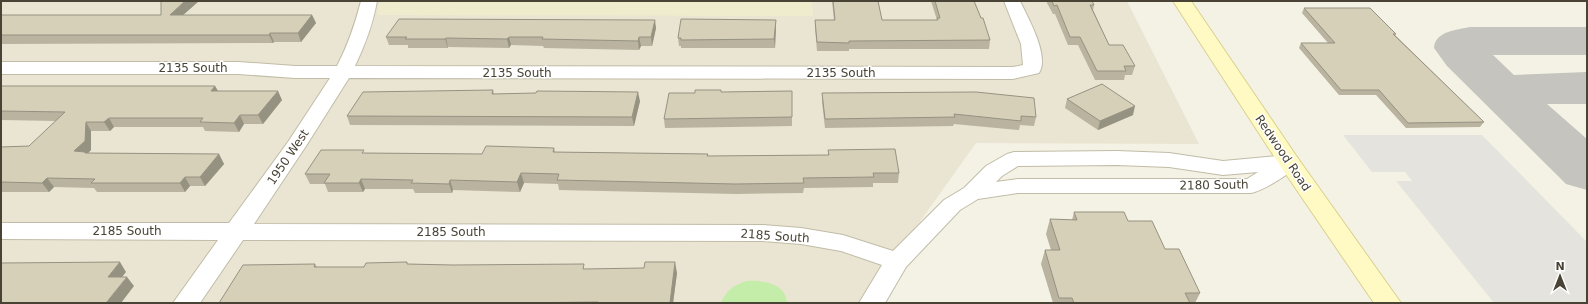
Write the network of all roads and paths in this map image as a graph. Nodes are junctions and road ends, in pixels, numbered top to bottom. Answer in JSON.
{"nodes":[{"id":1,"x":369,"y":1,"type":"edge"},
{"id":2,"x":1012,"y":1,"type":"edge"},
{"id":3,"x":1182,"y":1,"type":"edge"},
{"id":4,"x":1,"y":68,"type":"edge"},
{"id":5,"x":343,"y":72,"type":"junction"},
{"id":6,"x":1289,"y":162,"type":"junction"},
{"id":7,"x":1,"y":231,"type":"edge"},
{"id":8,"x":236,"y":231,"type":"junction"},
{"id":9,"x":897,"y":261,"type":"junction"},
{"id":10,"x":186,"y":303,"type":"edge"},
{"id":11,"x":872,"y":303,"type":"edge"},
{"id":12,"x":1388,"y":303,"type":"edge"}],
"edges":[{"from":1,"to":5,"type":"street","name":"1950 West"},
{"from":2,"to":5,"type":"street","name":"2135 South"},
{"from":3,"to":6,"type":"main road","name":"Redwood Road"},
{"from":4,"to":5,"type":"street","name":"2135 South"},
{"from":5,"to":8,"type":"street","name":"1950 West"},
{"from":6,"to":9,"type":"street","name":"2180 South"},
{"from":6,"to":12,"type":"main road","name":"Redwood Road"},
{"from":7,"to":8,"type":"street","name":"2185 South"},
{"from":8,"to":9,"type":"street","name":"2185 South"},
{"from":8,"to":10,"type":"street","name":"1950 West"},
{"from":9,"to":11,"type":"street","name":"2180 South"}]}
